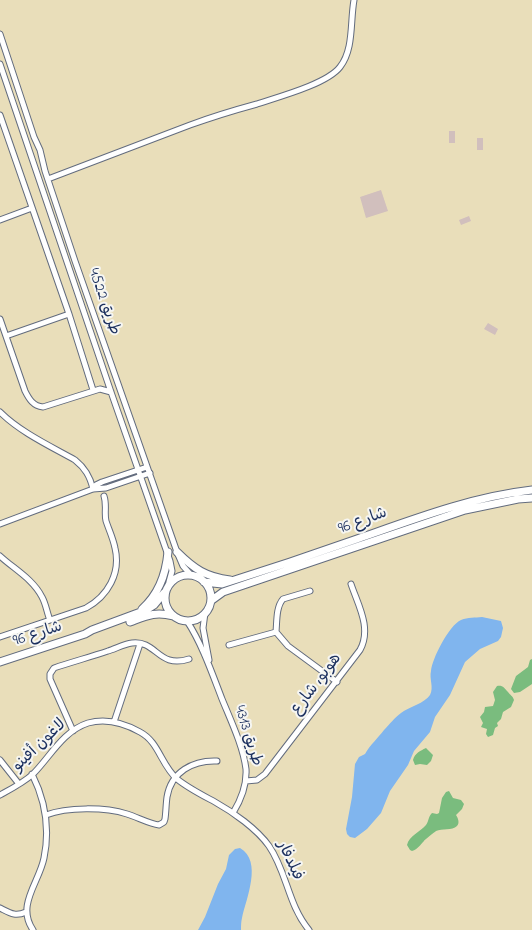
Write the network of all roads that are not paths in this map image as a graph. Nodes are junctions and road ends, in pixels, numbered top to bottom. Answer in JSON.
{"nodes":[{"id":1,"x":354,"y":0,"type":"edge"},
{"id":2,"x":0,"y":34,"type":"edge"},
{"id":3,"x":0,"y":64,"type":"edge"},
{"id":4,"x":0,"y":115,"type":"edge"},
{"id":5,"x":48,"y":179,"type":"junction"},
{"id":6,"x":32,"y":208,"type":"junction"},
{"id":7,"x":0,"y":220,"type":"edge"},
{"id":8,"x":69,"y":314,"type":"junction"},
{"id":9,"x":0,"y":319,"type":"edge"},
{"id":10,"x":6,"y":336,"type":"junction"},
{"id":11,"x":107,"y":379,"type":"junction"},
{"id":12,"x":100,"y":389,"type":"junction"},
{"id":13,"x":93,"y":390,"type":"junction"},
{"id":14,"x":111,"y":392,"type":"junction"},
{"id":15,"x":0,"y":412,"type":"edge"},
{"id":16,"x":148,"y":467,"type":"junction"},
{"id":17,"x":139,"y":470,"type":"junction"},
{"id":18,"x":150,"y":473,"type":"junction"},
{"id":19,"x":141,"y":477,"type":"junction"},
{"id":20,"x":104,"y":481,"type":"junction"},
{"id":21,"x":106,"y":488,"type":"junction"},
{"id":22,"x":93,"y":489,"type":"junction"},
{"id":23,"x":532,"y":490,"type":"edge"},
{"id":24,"x":104,"y":496,"type":"dead end"},
{"id":25,"x":532,"y":498,"type":"edge"},
{"id":26,"x":0,"y":524,"type":"edge"},
{"id":27,"x":168,"y":552,"type":"junction"},
{"id":28,"x":177,"y":552,"type":"junction"},
{"id":29,"x":0,"y":556,"type":"edge"},
{"id":30,"x":191,"y":575,"type":"junction"},
{"id":31,"x":234,"y":580,"type":"junction"},
{"id":32,"x":169,"y":582,"type":"junction"},
{"id":33,"x":204,"y":582,"type":"junction"},
{"id":34,"x":351,"y":584,"type":"dead end"},
{"id":35,"x":310,"y":591,"type":"dead end"},
{"id":36,"x":164,"y":593,"type":"junction"},
{"id":37,"x":212,"y":600,"type":"junction"},
{"id":38,"x":205,"y":613,"type":"junction"},
{"id":39,"x":135,"y":614,"type":"junction"},
{"id":40,"x":173,"y":616,"type":"junction"},
{"id":41,"x":50,"y":620,"type":"junction"},
{"id":42,"x":187,"y":621,"type":"junction"},
{"id":43,"x":276,"y":632,"type":"junction"},
{"id":44,"x":85,"y":634,"type":"junction"},
{"id":45,"x":0,"y":637,"type":"edge"},
{"id":46,"x":140,"y":644,"type":"junction"},
{"id":47,"x":229,"y":645,"type":"dead end"},
{"id":48,"x":189,"y":659,"type":"dead end"},
{"id":49,"x":0,"y":662,"type":"edge"},
{"id":50,"x":210,"y":667,"type":"junction"},
{"id":51,"x":337,"y":682,"type":"junction"},
{"id":52,"x":114,"y":722,"type":"junction"},
{"id":53,"x":73,"y":731,"type":"junction"},
{"id":54,"x":0,"y":760,"type":"edge"},
{"id":55,"x":217,"y":761,"type":"dead end"},
{"id":56,"x":32,"y":774,"type":"junction"},
{"id":57,"x":176,"y":778,"type":"junction"},
{"id":58,"x":246,"y":781,"type":"junction"},
{"id":59,"x":19,"y":784,"type":"junction"},
{"id":60,"x":0,"y":795,"type":"edge"},
{"id":61,"x":233,"y":813,"type":"junction"},
{"id":62,"x":46,"y":815,"type":"junction"},
{"id":63,"x":0,"y":908,"type":"edge"},
{"id":64,"x":26,"y":912,"type":"junction"},
{"id":65,"x":33,"y":930,"type":"edge"},
{"id":66,"x":308,"y":930,"type":"edge"}],
"edges":[{"from":1,"to":5,"type":"street"},
{"from":2,"to":5,"type":"street","name":"طريق 4522"},
{"from":3,"to":11,"type":"street","name":"طريق 4522"},
{"from":4,"to":6,"type":"street"},
{"from":5,"to":16,"type":"street","name":"طريق 4522"},
{"from":6,"to":7,"type":"street"},
{"from":6,"to":8,"type":"street"},
{"from":8,"to":10,"type":"street"},
{"from":8,"to":13,"type":"street"},
{"from":9,"to":10,"type":"street"},
{"from":10,"to":13,"type":"street"},
{"from":11,"to":12,"type":"street"},
{"from":11,"to":14,"type":"street","name":"طريق 4522"},
{"from":12,"to":13,"type":"street"},
{"from":12,"to":14,"type":"street"},
{"from":14,"to":17,"type":"street","name":"طريق 4522"},
{"from":15,"to":22,"type":"street"},
{"from":16,"to":17,"type":"street"},
{"from":16,"to":18,"type":"street","name":"طريق 4522"},
{"from":17,"to":19,"type":"street","name":"طريق 4522"},
{"from":17,"to":20,"type":"street"},
{"from":18,"to":19,"type":"street"},
{"from":18,"to":28,"type":"street","name":"طريق 4522"},
{"from":19,"to":21,"type":"street"},
{"from":19,"to":27,"type":"street","name":"طريق 4522"},
{"from":20,"to":21,"type":"street"},
{"from":20,"to":22,"type":"street"},
{"from":21,"to":22,"type":"street"},
{"from":22,"to":26,"type":"street"},
{"from":23,"to":31,"type":"street","name":"شارع 96"},
{"from":24,"to":41,"type":"street"},
{"from":25,"to":37,"type":"street","name":"شارع 96"},
{"from":27,"to":32,"type":"street","name":"طريق 4522"},
{"from":27,"to":39,"type":"street"},
{"from":28,"to":30,"type":"street","name":"طريق 4522"},
{"from":28,"to":31,"type":"street"},
{"from":29,"to":41,"type":"street"},
{"from":30,"to":32,"type":"street"},
{"from":30,"to":33,"type":"street"},
{"from":31,"to":33,"type":"street","name":"شارع 96"},
{"from":32,"to":36,"type":"street"},
{"from":33,"to":37,"type":"street"},
{"from":34,"to":51,"type":"street","name":"هوبو، شارع"},
{"from":35,"to":43,"type":"street"},
{"from":36,"to":39,"type":"street","name":"شارع 96"},
{"from":36,"to":40,"type":"street"},
{"from":37,"to":38,"type":"street"},
{"from":38,"to":42,"type":"street"},
{"from":38,"to":50,"type":"street","name":"طريق 4313"},
{"from":39,"to":44,"type":"street","name":"شارع 96"},
{"from":40,"to":42,"type":"street"},
{"from":40,"to":44,"type":"street","name":"شارع 96"},
{"from":41,"to":45,"type":"street"},
{"from":42,"to":50,"type":"street","name":"طريق 4313"},
{"from":43,"to":47,"type":"street"},
{"from":43,"to":51,"type":"street"},
{"from":44,"to":49,"type":"street","name":"شارع 96"},
{"from":46,"to":48,"type":"street"},
{"from":46,"to":52,"type":"street"},
{"from":46,"to":53,"type":"street"},
{"from":50,"to":58,"type":"street","name":"طريق 4313"},
{"from":51,"to":58,"type":"street","name":"هوبو، شارع"},
{"from":52,"to":53,"type":"street","name":"لاغون أفينو"},
{"from":52,"to":57,"type":"street","name":"لاغون أفينو"},
{"from":53,"to":56,"type":"street","name":"لاغون أفينو"},
{"from":54,"to":59,"type":"street"},
{"from":55,"to":57,"type":"street"},
{"from":56,"to":59,"type":"street","name":"لاغون أفينو"},
{"from":56,"to":62,"type":"street"},
{"from":57,"to":61,"type":"street","name":"لاغون أفينو"},
{"from":57,"to":62,"type":"street"},
{"from":58,"to":61,"type":"street","name":"طريق 4313"},
{"from":59,"to":60,"type":"street","name":"لاغون أفينو"},
{"from":61,"to":66,"type":"street","name":"فيلدفار"},
{"from":62,"to":64,"type":"street"},
{"from":63,"to":64,"type":"street"},
{"from":64,"to":65,"type":"street"}]}
